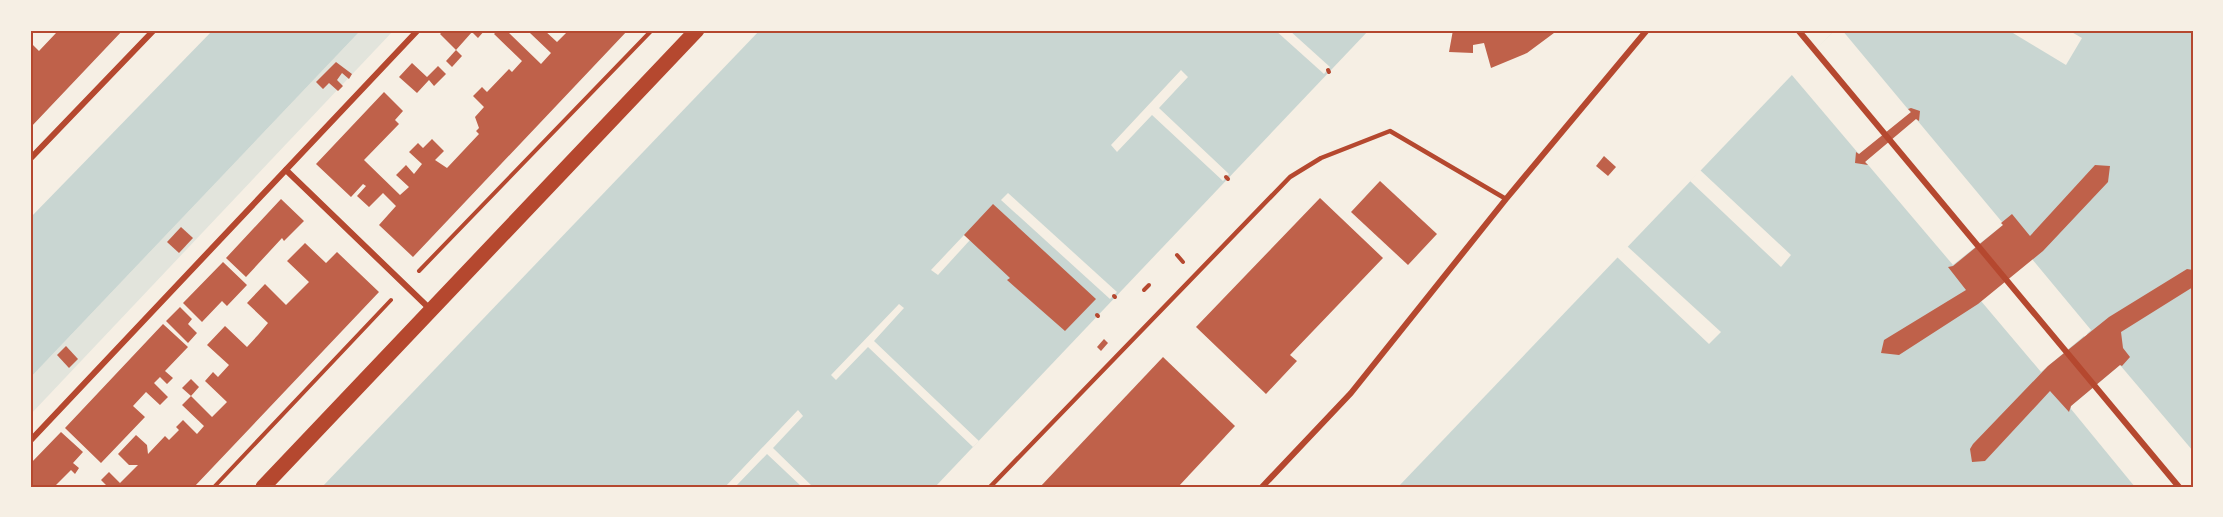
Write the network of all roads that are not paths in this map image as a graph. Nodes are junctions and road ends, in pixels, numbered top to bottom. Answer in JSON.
{"nodes":[{"id":1,"x":154,"y":30,"type":"edge"},
{"id":2,"x":418,"y":30,"type":"edge"},
{"id":3,"x":697,"y":30,"type":"edge"},
{"id":4,"x":1647,"y":30,"type":"edge"},
{"id":5,"x":1798,"y":30,"type":"edge"},
{"id":6,"x":30,"y":159,"type":"edge"},
{"id":7,"x":286,"y":170,"type":"junction"},
{"id":8,"x":1506,"y":199,"type":"junction"},
{"id":9,"x":431,"y":310,"type":"junction"},
{"id":10,"x":30,"y":441,"type":"edge"},
{"id":11,"x":263,"y":487,"type":"edge"},
{"id":12,"x":990,"y":487,"type":"edge"},
{"id":13,"x":1262,"y":487,"type":"edge"},
{"id":14,"x":2179,"y":487,"type":"edge"}],
"edges":[{"from":1,"to":6,"type":"street"},
{"from":2,"to":7,"type":"street"},
{"from":3,"to":9,"type":"main road"},
{"from":4,"to":8,"type":"street"},
{"from":5,"to":14,"type":"street"},
{"from":7,"to":9,"type":"street"},
{"from":7,"to":10,"type":"street"},
{"from":8,"to":12,"type":"lane"},
{"from":8,"to":13,"type":"street"},
{"from":9,"to":11,"type":"main road"}]}
